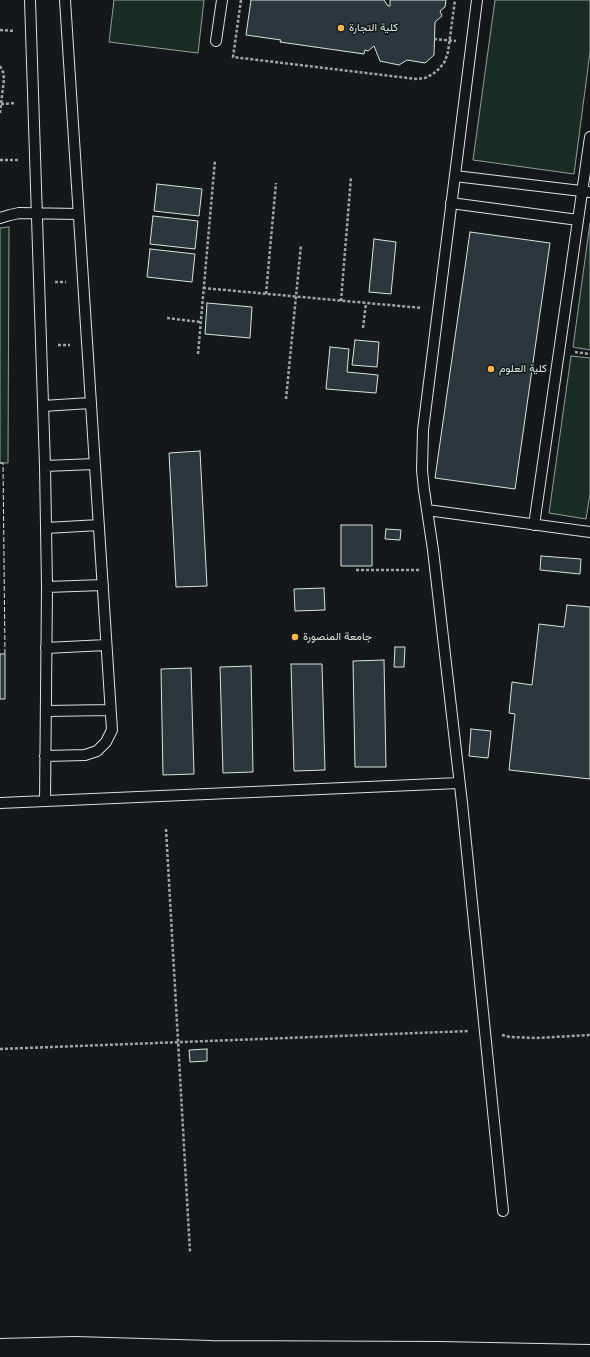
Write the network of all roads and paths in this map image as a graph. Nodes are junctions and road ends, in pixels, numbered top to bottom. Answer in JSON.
{"nodes":[{"id":1,"x":30,"y":0,"type":"edge"},
{"id":2,"x":65,"y":0,"type":"edge"},
{"id":3,"x":222,"y":0,"type":"edge"},
{"id":4,"x":241,"y":0,"type":"edge"},
{"id":5,"x":455,"y":0,"type":"edge"},
{"id":6,"x":477,"y":0,"type":"edge"},
{"id":7,"x":434,"y":39,"type":"dead end"},
{"id":8,"x":443,"y":40,"type":"dead end"},
{"id":9,"x":216,"y":41,"type":"dead end"},
{"id":10,"x":0,"y":66,"type":"edge"},
{"id":11,"x":0,"y":113,"type":"edge"},
{"id":12,"x":590,"y":137,"type":"edge"},
{"id":13,"x":215,"y":160,"type":"dead end"},
{"id":14,"x":455,"y":176,"type":"junction"},
{"id":15,"x":351,"y":177,"type":"dead end"},
{"id":16,"x":276,"y":183,"type":"dead end"},
{"id":17,"x":586,"y":192,"type":"edge"},
{"id":18,"x":451,"y":204,"type":"junction"},
{"id":19,"x":37,"y":214,"type":"junction"},
{"id":20,"x":78,"y":214,"type":"junction"},
{"id":21,"x":0,"y":218,"type":"edge"},
{"id":22,"x":578,"y":220,"type":"junction"},
{"id":23,"x":301,"y":245,"type":"dead end"},
{"id":24,"x":82,"y":282,"type":"junction"},
{"id":25,"x":39,"y":283,"type":"junction"},
{"id":26,"x":203,"y":288,"type":"junction"},
{"id":27,"x":266,"y":294,"type":"junction"},
{"id":28,"x":296,"y":297,"type":"junction"},
{"id":29,"x":341,"y":301,"type":"junction"},
{"id":30,"x":366,"y":303,"type":"junction"},
{"id":31,"x":438,"y":310,"type":"junction"},
{"id":32,"x":167,"y":318,"type":"dead end"},
{"id":33,"x":200,"y":322,"type":"junction"},
{"id":34,"x":363,"y":328,"type":"dead end"},
{"id":35,"x":87,"y":344,"type":"junction"},
{"id":36,"x":41,"y":346,"type":"junction"},
{"id":37,"x":198,"y":354,"type":"dead end"},
{"id":38,"x":286,"y":399,"type":"dead end"},
{"id":39,"x":90,"y":403,"type":"junction"},
{"id":40,"x":43,"y":406,"type":"junction"},
{"id":41,"x":94,"y":464,"type":"junction"},
{"id":42,"x":45,"y":466,"type":"junction"},
{"id":43,"x":427,"y":510,"type":"junction"},
{"id":44,"x":534,"y":524,"type":"junction"},
{"id":45,"x":99,"y":525,"type":"junction"},
{"id":46,"x":46,"y":528,"type":"junction"},
{"id":47,"x":590,"y":532,"type":"edge"},
{"id":48,"x":356,"y":570,"type":"dead end"},
{"id":49,"x":435,"y":570,"type":"junction"},
{"id":50,"x":102,"y":585,"type":"junction"},
{"id":51,"x":46,"y":587,"type":"junction"},
{"id":52,"x":106,"y":645,"type":"junction"},
{"id":53,"x":46,"y":648,"type":"junction"},
{"id":54,"x":110,"y":710,"type":"junction"},
{"id":55,"x":46,"y":711,"type":"junction"},
{"id":56,"x":45,"y":756,"type":"junction"},
{"id":57,"x":460,"y":783,"type":"junction"},
{"id":58,"x":45,"y":801,"type":"junction"},
{"id":59,"x":0,"y":803,"type":"edge"},
{"id":60,"x":166,"y":829,"type":"dead end"},
{"id":61,"x":485,"y":1031,"type":"junction"},
{"id":62,"x":590,"y":1036,"type":"edge"},
{"id":63,"x":178,"y":1042,"type":"junction"},
{"id":64,"x":0,"y":1049,"type":"edge"},
{"id":65,"x":503,"y":1211,"type":"dead end"},
{"id":66,"x":190,"y":1252,"type":"dead end"},
{"id":67,"x":0,"y":1350,"type":"edge"},
{"id":68,"x":590,"y":1356,"type":"edge"}],
"edges":[{"from":1,"to":19,"type":"lane"},
{"from":2,"to":20,"type":"lane"},
{"from":3,"to":9,"type":"lane"},
{"from":4,"to":5,"type":"path"},
{"from":6,"to":14,"type":"lane"},
{"from":7,"to":8,"type":"path"},
{"from":10,"to":11,"type":"path"},
{"from":12,"to":17,"type":"lane"},
{"from":13,"to":26,"type":"path"},
{"from":14,"to":17,"type":"lane"},
{"from":14,"to":18,"type":"lane"},
{"from":15,"to":29,"type":"path"},
{"from":16,"to":27,"type":"path"},
{"from":17,"to":22,"type":"lane"},
{"from":18,"to":22,"type":"lane"},
{"from":18,"to":31,"type":"lane"},
{"from":19,"to":20,"type":"lane"},
{"from":19,"to":21,"type":"lane"},
{"from":19,"to":25,"type":"lane"},
{"from":20,"to":24,"type":"lane"},
{"from":22,"to":44,"type":"lane"},
{"from":23,"to":28,"type":"path"},
{"from":24,"to":25,"type":"path"},
{"from":24,"to":35,"type":"lane"},
{"from":25,"to":36,"type":"lane"},
{"from":26,"to":27,"type":"path"},
{"from":26,"to":33,"type":"path"},
{"from":27,"to":28,"type":"path"},
{"from":28,"to":29,"type":"path"},
{"from":28,"to":38,"type":"path"},
{"from":29,"to":30,"type":"path"},
{"from":30,"to":31,"type":"path"},
{"from":30,"to":34,"type":"path"},
{"from":31,"to":43,"type":"lane"},
{"from":32,"to":33,"type":"path"},
{"from":33,"to":37,"type":"path"},
{"from":35,"to":36,"type":"path"},
{"from":35,"to":39,"type":"lane"},
{"from":36,"to":40,"type":"lane"},
{"from":39,"to":40,"type":"lane"},
{"from":39,"to":41,"type":"lane"},
{"from":40,"to":42,"type":"lane"},
{"from":41,"to":42,"type":"lane"},
{"from":41,"to":45,"type":"lane"},
{"from":42,"to":46,"type":"lane"},
{"from":43,"to":44,"type":"lane"},
{"from":43,"to":49,"type":"lane"},
{"from":44,"to":47,"type":"lane"},
{"from":45,"to":46,"type":"lane"},
{"from":45,"to":50,"type":"lane"},
{"from":46,"to":51,"type":"lane"},
{"from":48,"to":49,"type":"path"},
{"from":49,"to":57,"type":"lane"},
{"from":50,"to":51,"type":"lane"},
{"from":50,"to":52,"type":"lane"},
{"from":51,"to":53,"type":"lane"},
{"from":52,"to":53,"type":"lane"},
{"from":52,"to":54,"type":"lane"},
{"from":53,"to":55,"type":"lane"},
{"from":54,"to":55,"type":"lane"},
{"from":54,"to":56,"type":"lane"},
{"from":55,"to":56,"type":"lane"},
{"from":56,"to":58,"type":"lane"},
{"from":57,"to":58,"type":"lane"},
{"from":57,"to":61,"type":"lane"},
{"from":58,"to":59,"type":"lane"},
{"from":60,"to":63,"type":"path"},
{"from":61,"to":62,"type":"path"},
{"from":61,"to":63,"type":"path"},
{"from":61,"to":65,"type":"lane"},
{"from":63,"to":64,"type":"path"},
{"from":63,"to":66,"type":"path"},
{"from":67,"to":68,"type":"main road"}]}
